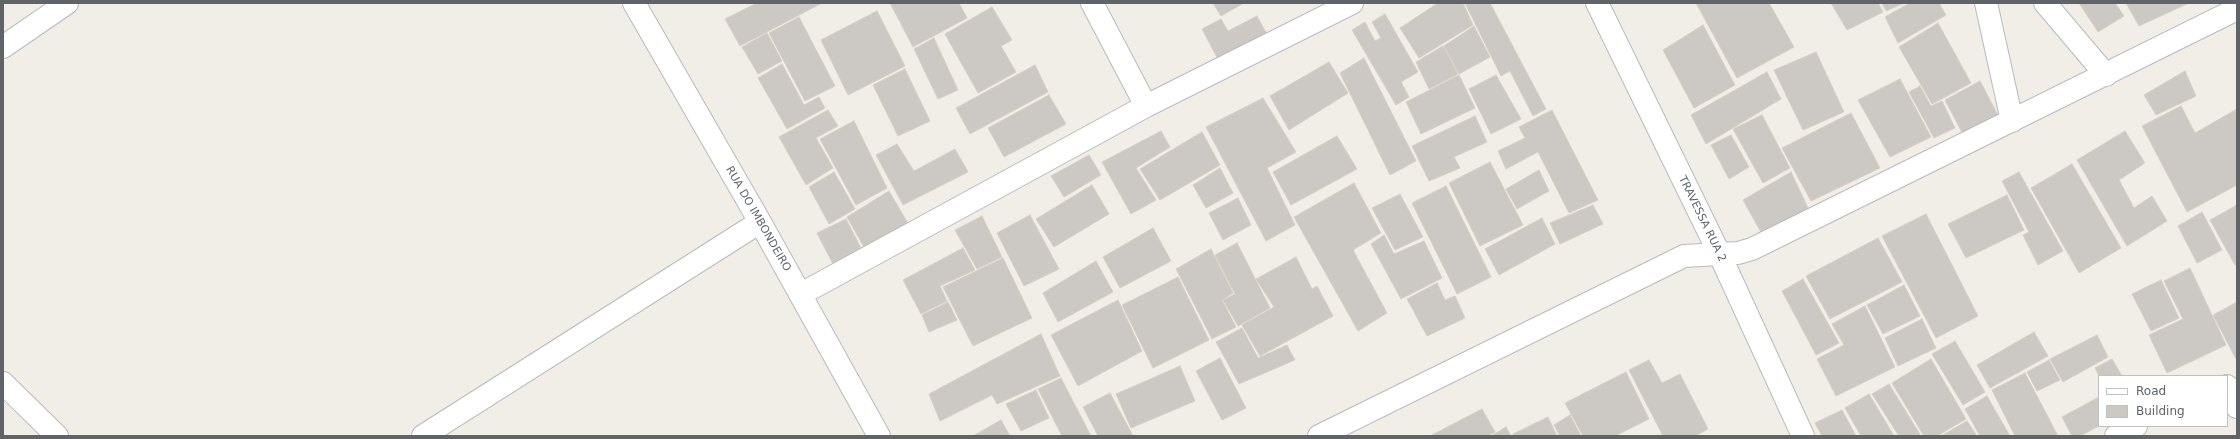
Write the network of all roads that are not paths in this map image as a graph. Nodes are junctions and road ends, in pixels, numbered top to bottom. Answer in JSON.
{"nodes":[{"id":1,"x":67,"y":3,"type":"edge"},
{"id":2,"x":634,"y":3,"type":"edge"},
{"id":3,"x":1092,"y":3,"type":"edge"},
{"id":4,"x":1352,"y":3,"type":"edge"},
{"id":5,"x":1597,"y":3,"type":"edge"},
{"id":6,"x":1986,"y":3,"type":"edge"},
{"id":7,"x":2045,"y":3,"type":"edge"},
{"id":8,"x":2237,"y":9,"type":"edge"},
{"id":9,"x":3,"y":47,"type":"edge"},
{"id":10,"x":2106,"y":76,"type":"junction"},
{"id":11,"x":1146,"y":106,"type":"junction"},
{"id":12,"x":2012,"y":121,"type":"junction"},
{"id":13,"x":760,"y":222,"type":"junction"},
{"id":14,"x":1719,"y":253,"type":"junction"},
{"id":15,"x":800,"y":294,"type":"junction"},
{"id":16,"x":2237,"y":374,"type":"edge"},
{"id":17,"x":2228,"y":379,"type":"edge"},
{"id":18,"x":3,"y":383,"type":"edge"},
{"id":19,"x":2228,"y":388,"type":"edge"},
{"id":20,"x":2237,"y":407,"type":"edge"},
{"id":21,"x":2134,"y":427,"type":"edge"},
{"id":22,"x":1346,"y":430,"type":"edge"},
{"id":23,"x":57,"y":436,"type":"edge"},
{"id":24,"x":423,"y":436,"type":"edge"},
{"id":25,"x":879,"y":436,"type":"edge"},
{"id":26,"x":1319,"y":436,"type":"edge"},
{"id":27,"x":1803,"y":436,"type":"edge"},
{"id":28,"x":2116,"y":436,"type":"edge"}],
"edges":[{"from":1,"to":9,"type":"street"},
{"from":2,"to":13,"type":"street","name":"RUA DO IMBONDEIRO"},
{"from":3,"to":11,"type":"street"},
{"from":4,"to":11,"type":"street"},
{"from":5,"to":14,"type":"street","name":"TRAVESSA RUA 2"},
{"from":6,"to":12,"type":"street"},
{"from":7,"to":10,"type":"street"},
{"from":8,"to":10,"type":"street"},
{"from":10,"to":12,"type":"street"},
{"from":11,"to":15,"type":"street"},
{"from":12,"to":14,"type":"street"},
{"from":13,"to":15,"type":"street","name":"RUA DO IMBONDEIRO"},
{"from":13,"to":24,"type":"street"},
{"from":14,"to":22,"type":"street"},
{"from":14,"to":27,"type":"street","name":"TRAVESSA RUA 2"},
{"from":15,"to":25,"type":"street","name":"RUA DO IMBONDEIRO"},
{"from":16,"to":17,"type":"street"},
{"from":18,"to":23,"type":"street"},
{"from":19,"to":20,"type":"street"},
{"from":21,"to":28,"type":"street"},
{"from":22,"to":26,"type":"street"}]}
